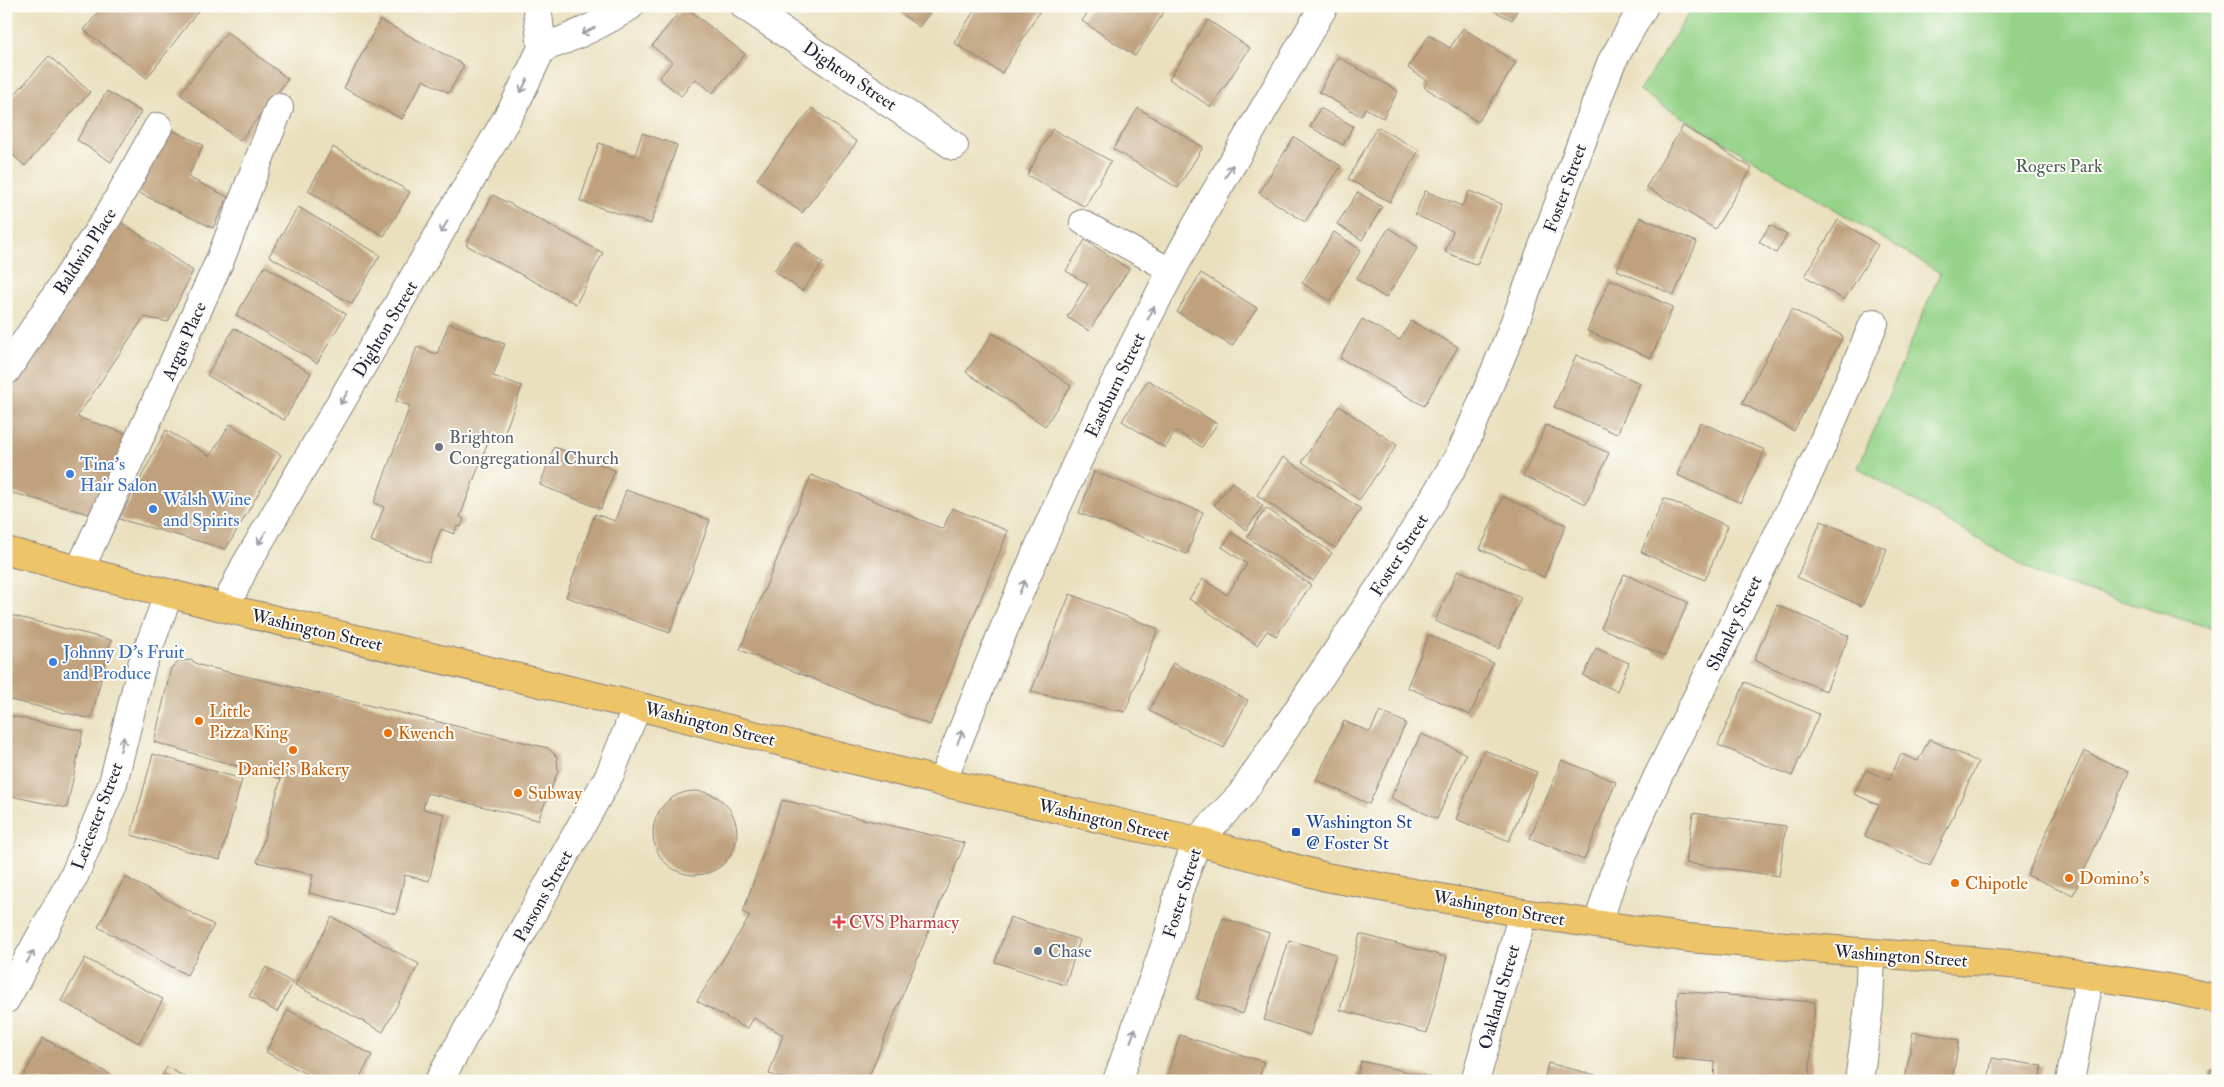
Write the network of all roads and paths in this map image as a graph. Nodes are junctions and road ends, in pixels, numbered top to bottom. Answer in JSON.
{"nodes":[{"id":1,"x":537,"y":6,"type":"edge"},
{"id":2,"x":630,"y":6,"type":"edge"},
{"id":3,"x":745,"y":6,"type":"edge"},
{"id":4,"x":1324,"y":6,"type":"edge"},
{"id":5,"x":1644,"y":6,"type":"edge"},
{"id":6,"x":542,"y":48,"type":"junction"},
{"id":7,"x":279,"y":108,"type":"dead end"},
{"id":8,"x":158,"y":127,"type":"dead end"},
{"id":9,"x":954,"y":146,"type":"dead end"},
{"id":10,"x":1082,"y":222,"type":"dead end"},
{"id":11,"x":1172,"y":271,"type":"junction"},
{"id":12,"x":1874,"y":324,"type":"dead end"},
{"id":13,"x":6,"y":372,"type":"edge"},
{"id":14,"x":6,"y":550,"type":"edge"},
{"id":15,"x":80,"y":570,"type":"junction"},
{"id":16,"x":170,"y":593,"type":"junction"},
{"id":17,"x":225,"y":608,"type":"junction"},
{"id":18,"x":637,"y":706,"type":"junction"},
{"id":19,"x":942,"y":782,"type":"junction"},
{"id":20,"x":1197,"y":842,"type":"junction"},
{"id":21,"x":1523,"y":913,"type":"junction"},
{"id":22,"x":1598,"y":924,"type":"junction"},
{"id":23,"x":1871,"y":954,"type":"junction"},
{"id":24,"x":2090,"y":975,"type":"junction"},
{"id":25,"x":6,"y":999,"type":"edge"},
{"id":26,"x":2218,"y":999,"type":"edge"},
{"id":27,"x":439,"y":1081,"type":"edge"},
{"id":28,"x":1117,"y":1081,"type":"edge"},
{"id":29,"x":1475,"y":1081,"type":"edge"},
{"id":30,"x":1860,"y":1081,"type":"edge"},
{"id":31,"x":2070,"y":1081,"type":"edge"}],
"edges":[{"from":1,"to":6,"type":"street"},
{"from":2,"to":6,"type":"street","one_way":true},
{"from":3,"to":9,"type":"street","name":"Dighton Street"},
{"from":11,"to":4,"type":"street","name":"Eastburn Street","one_way":true},
{"from":5,"to":20,"type":"street","name":"Foster Street"},
{"from":6,"to":17,"type":"street","name":"Dighton Street","one_way":true},
{"from":7,"to":15,"type":"street","name":"Argus Place"},
{"from":8,"to":13,"type":"street","name":"Baldwin Place"},
{"from":10,"to":11,"type":"street"},
{"from":19,"to":11,"type":"street","name":"Eastburn Street","one_way":true},
{"from":12,"to":22,"type":"street","name":"Shanley Street"},
{"from":14,"to":15,"type":"main road","name":"Washington Street"},
{"from":15,"to":16,"type":"main road","name":"Washington Street"},
{"from":16,"to":17,"type":"main road","name":"Washington Street"},
{"from":25,"to":16,"type":"street","name":"Leicester Street","one_way":true},
{"from":17,"to":18,"type":"main road","name":"Washington Street"},
{"from":18,"to":19,"type":"main road","name":"Washington Street"},
{"from":18,"to":27,"type":"street","name":"Parsons Street"},
{"from":19,"to":20,"type":"main road","name":"Washington Street"},
{"from":20,"to":21,"type":"main road","name":"Washington Street"},
{"from":28,"to":20,"type":"street","name":"Foster Street","one_way":true},
{"from":21,"to":22,"type":"main road","name":"Washington Street"},
{"from":21,"to":29,"type":"street","name":"Oakland Street"},
{"from":22,"to":23,"type":"main road","name":"Washington Street"},
{"from":23,"to":24,"type":"main road","name":"Washington Street"},
{"from":23,"to":30,"type":"street"},
{"from":24,"to":26,"type":"main road","name":"Washington Street"},
{"from":24,"to":31,"type":"street"}]}
